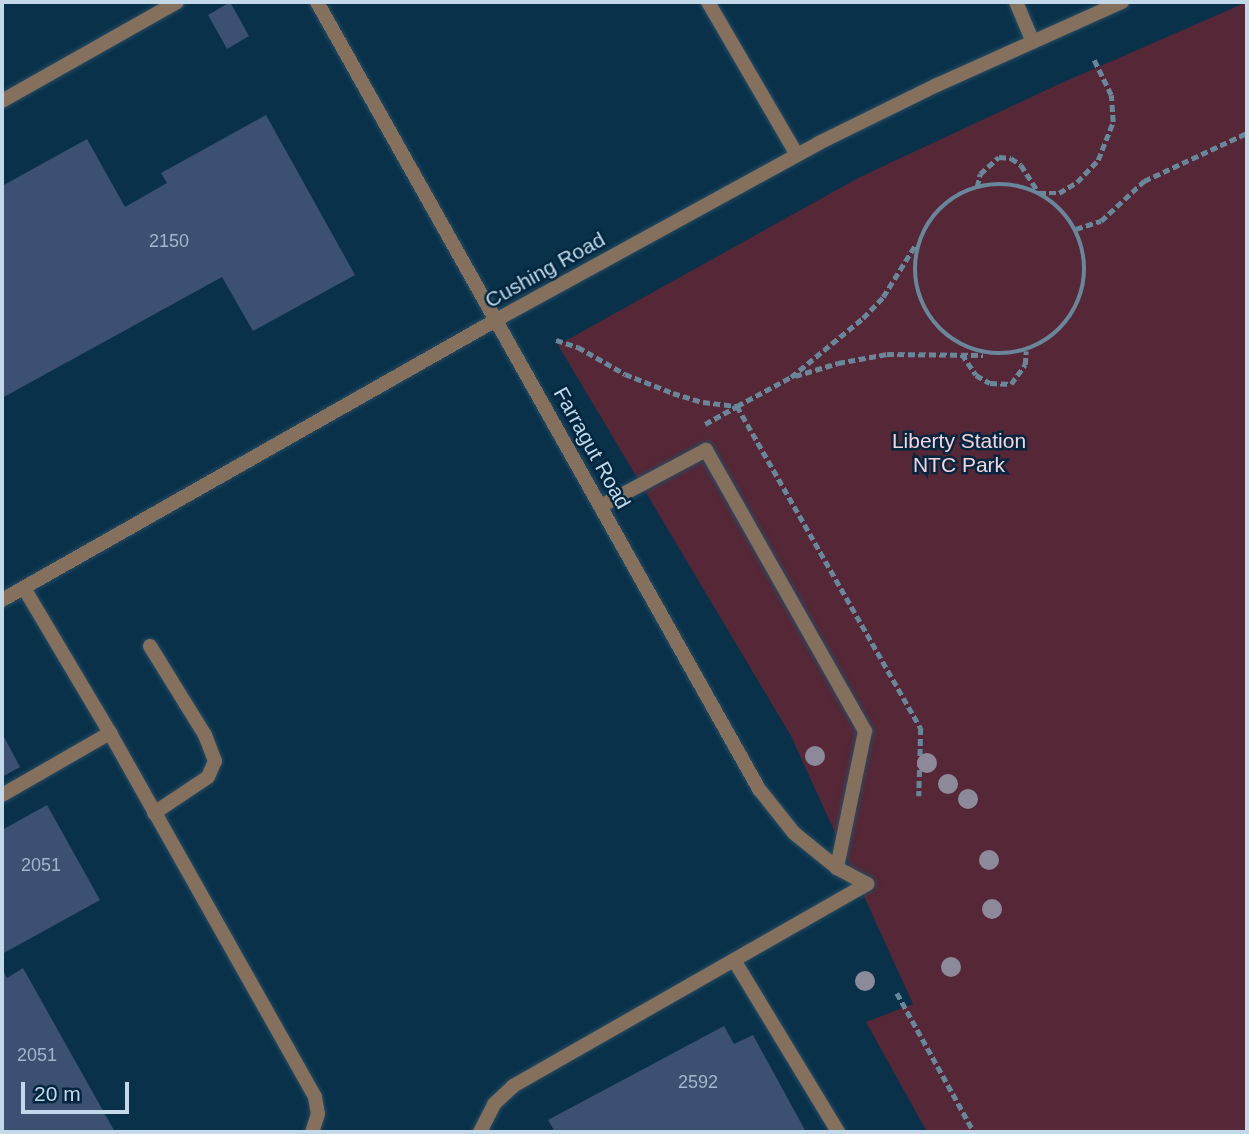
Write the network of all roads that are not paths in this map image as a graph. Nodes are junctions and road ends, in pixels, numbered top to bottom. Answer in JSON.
{"nodes":[{"id":1,"x":177,"y":2,"type":"edge"},
{"id":2,"x":317,"y":2,"type":"edge"},
{"id":3,"x":708,"y":2,"type":"edge"},
{"id":4,"x":1016,"y":2,"type":"edge"},
{"id":5,"x":1122,"y":2,"type":"edge"},
{"id":6,"x":1033,"y":42,"type":"junction"},
{"id":7,"x":2,"y":101,"type":"edge"},
{"id":8,"x":797,"y":155,"type":"junction"},
{"id":9,"x":496,"y":320,"type":"junction"},
{"id":10,"x":601,"y":506,"type":"junction"},
{"id":11,"x":24,"y":588,"type":"junction"},
{"id":12,"x":2,"y":600,"type":"edge"},
{"id":13,"x":150,"y":646,"type":"dead end"},
{"id":14,"x":110,"y":733,"type":"junction"},
{"id":15,"x":2,"y":795,"type":"edge"},
{"id":16,"x":154,"y":813,"type":"junction"},
{"id":17,"x":837,"y":868,"type":"junction"},
{"id":18,"x":734,"y":960,"type":"junction"},
{"id":19,"x":478,"y":1130,"type":"edge"},
{"id":20,"x":312,"y":1132,"type":"edge"},
{"id":21,"x":838,"y":1132,"type":"edge"}],
"edges":[{"from":1,"to":7,"type":"street"},
{"from":2,"to":9,"type":"street","name":"Farragut Road"},
{"from":3,"to":8,"type":"street"},
{"from":4,"to":6,"type":"street"},
{"from":5,"to":6,"type":"street","name":"Cushing Road"},
{"from":6,"to":8,"type":"street","name":"Cushing Road"},
{"from":8,"to":9,"type":"street","name":"Cushing Road"},
{"from":9,"to":10,"type":"street","name":"Farragut Road"},
{"from":9,"to":11,"type":"street","name":"Cushing Road"},
{"from":10,"to":17,"type":"street","name":"Farragut Road"},
{"from":10,"to":17,"type":"street"},
{"from":11,"to":12,"type":"street","name":"Cushing Road"},
{"from":11,"to":14,"type":"street"},
{"from":13,"to":16,"type":"street"},
{"from":14,"to":15,"type":"street"},
{"from":14,"to":16,"type":"street"},
{"from":16,"to":20,"type":"street"},
{"from":17,"to":18,"type":"street","name":"Farragut Road"},
{"from":18,"to":19,"type":"street"},
{"from":18,"to":21,"type":"street"}]}
